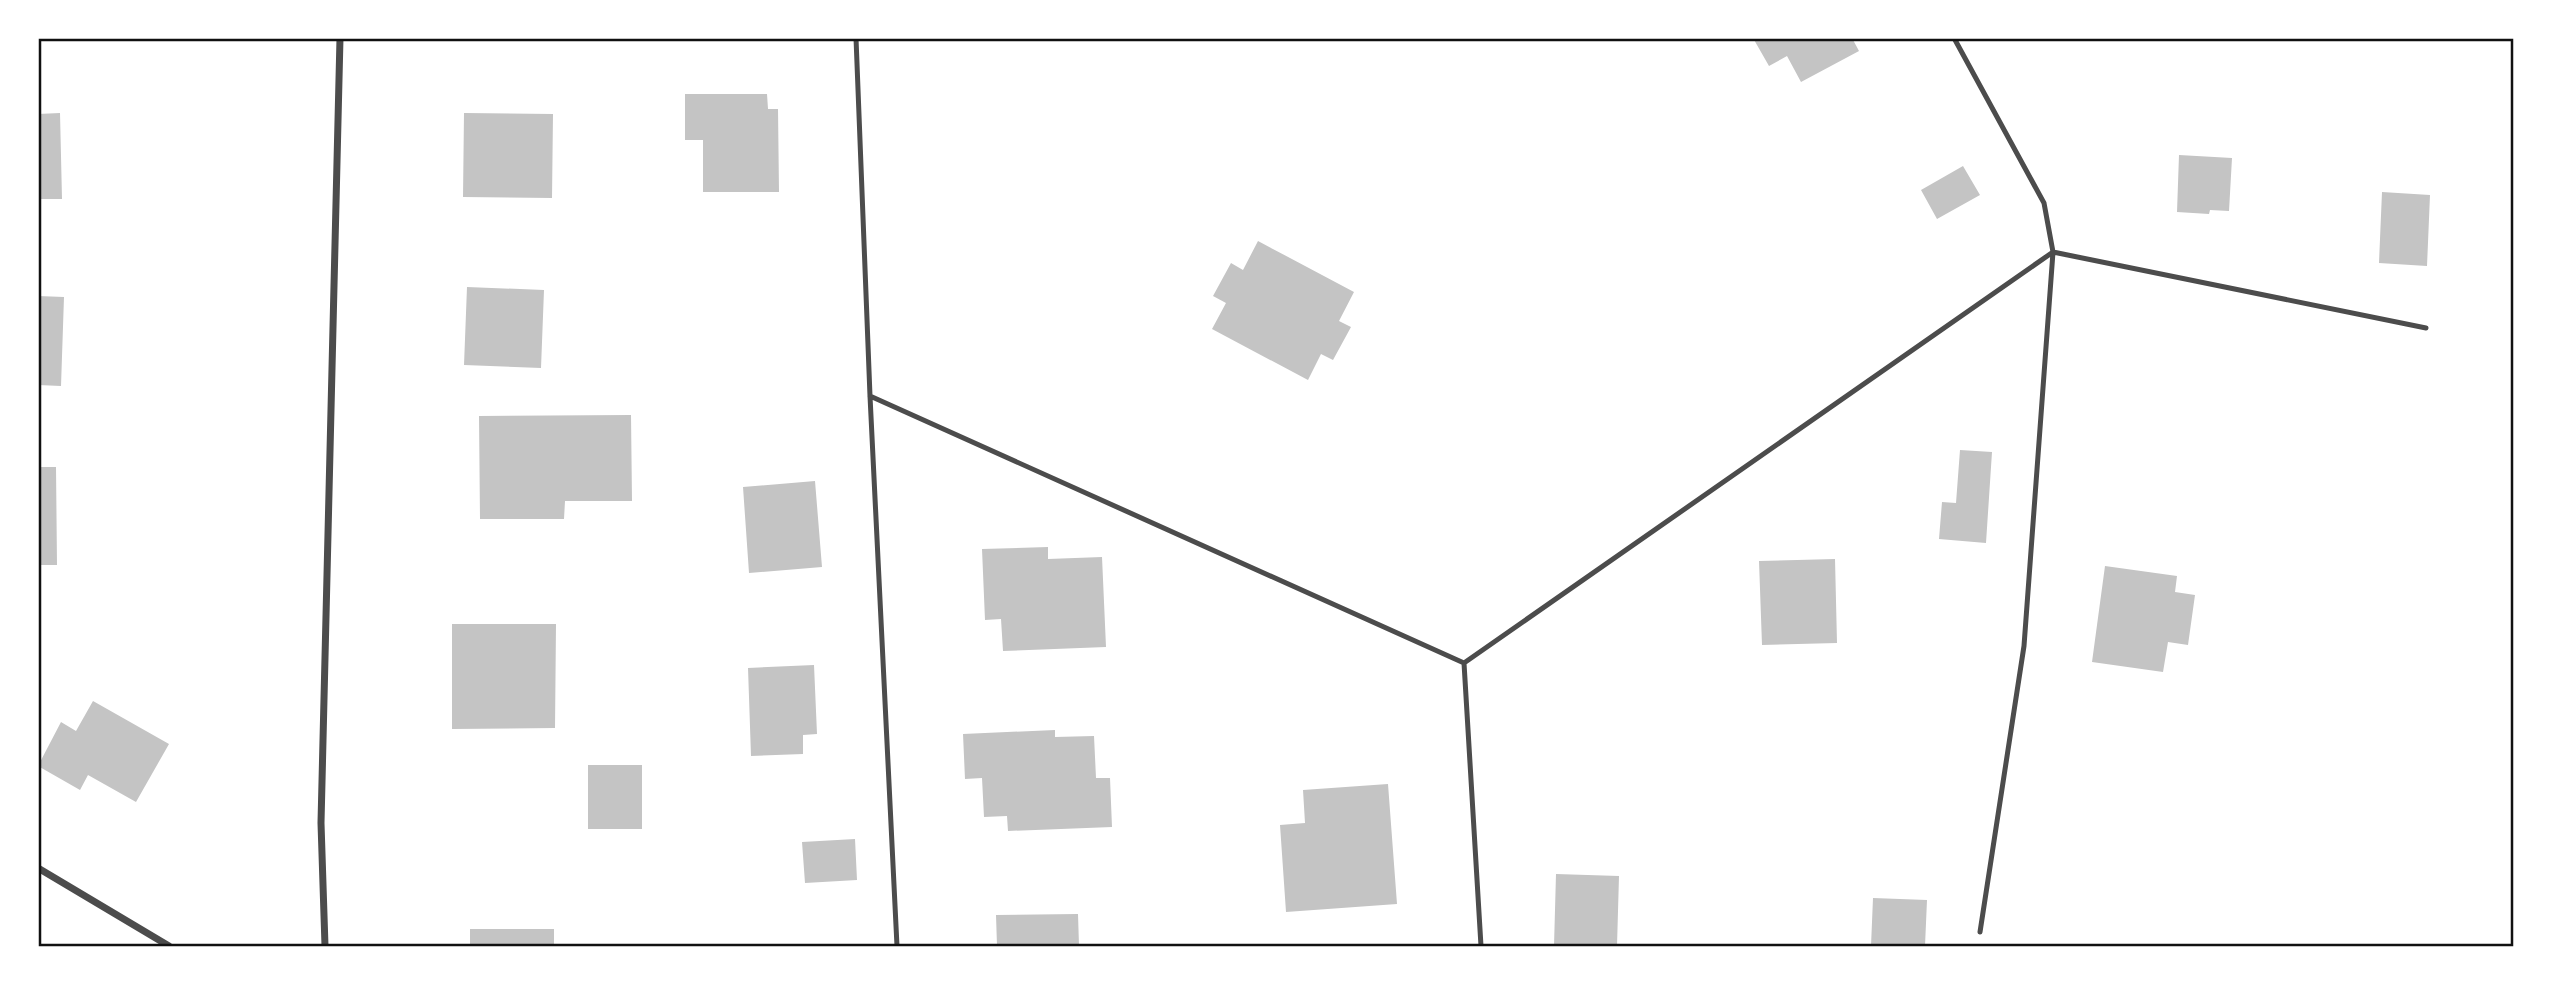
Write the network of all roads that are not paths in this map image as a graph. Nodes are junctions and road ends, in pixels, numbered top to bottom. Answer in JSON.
{"nodes":[{"id":1,"x":340,"y":38,"type":"edge"},
{"id":2,"x":856,"y":38,"type":"edge"},
{"id":3,"x":1954,"y":38,"type":"edge"},
{"id":4,"x":2053,"y":252,"type":"junction"},
{"id":5,"x":2426,"y":328,"type":"dead end"},
{"id":6,"x":870,"y":396,"type":"junction"},
{"id":7,"x":1464,"y":663,"type":"junction"},
{"id":8,"x":38,"y":868,"type":"edge"},
{"id":9,"x":1980,"y":932,"type":"dead end"},
{"id":10,"x":169,"y":947,"type":"edge"},
{"id":11,"x":325,"y":947,"type":"edge"},
{"id":12,"x":897,"y":947,"type":"edge"},
{"id":13,"x":1481,"y":947,"type":"edge"}],
"edges":[{"from":1,"to":11,"type":"street"},
{"from":2,"to":6,"type":"lane"},
{"from":3,"to":4,"type":"lane"},
{"from":4,"to":5,"type":"lane"},
{"from":4,"to":7,"type":"lane"},
{"from":4,"to":9,"type":"lane"},
{"from":6,"to":7,"type":"lane"},
{"from":6,"to":12,"type":"lane"},
{"from":7,"to":13,"type":"lane"},
{"from":8,"to":10,"type":"street"}]}
